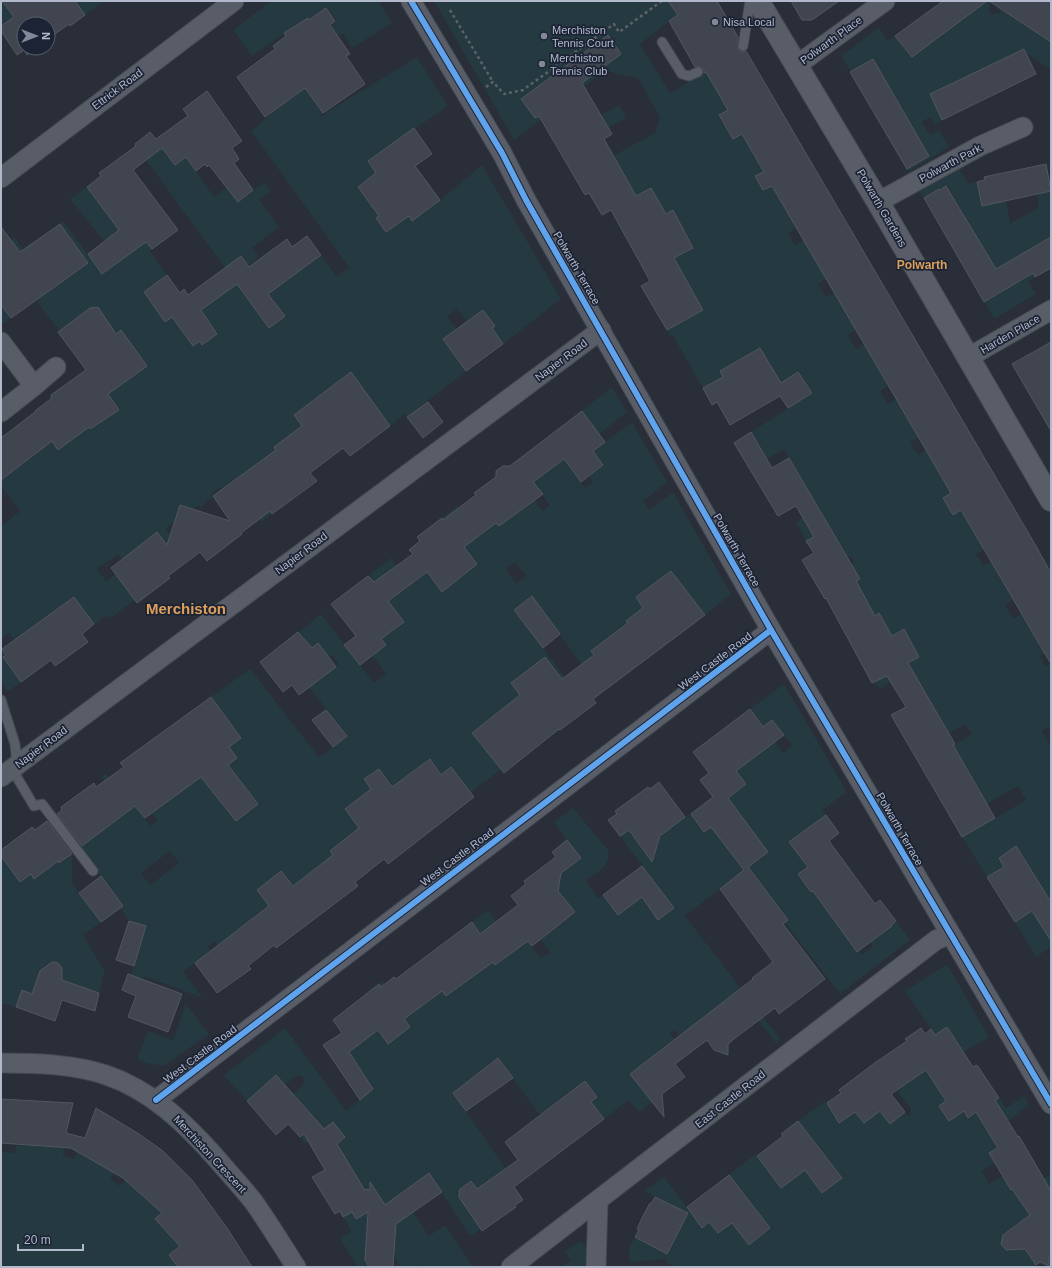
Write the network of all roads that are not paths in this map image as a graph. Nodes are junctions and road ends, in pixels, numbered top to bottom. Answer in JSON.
{"nodes":[{"id":1,"x":234,"y":1,"type":"edge"},
{"id":2,"x":411,"y":1,"type":"edge"},
{"id":3,"x":750,"y":1,"type":"edge"},
{"id":4,"x":758,"y":1,"type":"edge"},
{"id":5,"x":885,"y":1,"type":"edge"},
{"id":6,"x":662,"y":42,"type":"dead end"},
{"id":7,"x":743,"y":46,"type":"dead end"},
{"id":8,"x":797,"y":65,"type":"junction"},
{"id":9,"x":698,"y":72,"type":"dead end"},
{"id":10,"x":1022,"y":128,"type":"dead end"},
{"id":11,"x":1,"y":178,"type":"edge"},
{"id":12,"x":878,"y":202,"type":"junction"},
{"id":13,"x":1051,"y":310,"type":"edge"},
{"id":14,"x":601,"y":330,"type":"junction"},
{"id":15,"x":1,"y":342,"type":"edge"},
{"id":16,"x":969,"y":357,"type":"junction"},
{"id":17,"x":56,"y":367,"type":"dead end"},
{"id":18,"x":34,"y":386,"type":"junction"},
{"id":19,"x":1,"y":412,"type":"edge"},
{"id":20,"x":1051,"y":500,"type":"edge"},
{"id":21,"x":771,"y":630,"type":"junction"},
{"id":22,"x":1,"y":700,"type":"edge"},
{"id":23,"x":10,"y":770,"type":"edge"},
{"id":24,"x":93,"y":871,"type":"dead end"},
{"id":25,"x":950,"y":934,"type":"junction"},
{"id":26,"x":1,"y":1063,"type":"edge"},
{"id":27,"x":156,"y":1100,"type":"junction"},
{"id":28,"x":1051,"y":1104,"type":"edge"},
{"id":29,"x":598,"y":1201,"type":"junction"},
{"id":30,"x":296,"y":1267,"type":"edge"},
{"id":31,"x":511,"y":1267,"type":"edge"},
{"id":32,"x":596,"y":1267,"type":"edge"}],
"edges":[{"from":1,"to":11,"type":"street","name":"Ettrick Road"},
{"from":2,"to":14,"type":"street","name":"Polwarth Terrace"},
{"from":3,"to":7,"type":"lane"},
{"from":4,"to":8,"type":"street","name":"Polwarth Gardens"},
{"from":5,"to":8,"type":"street","name":"Polwarth Place"},
{"from":6,"to":9,"type":"lane"},
{"from":8,"to":12,"type":"street","name":"Polwarth Gardens"},
{"from":10,"to":12,"type":"street","name":"Polwarth Park"},
{"from":12,"to":16,"type":"street","name":"Polwarth Gardens"},
{"from":13,"to":16,"type":"street","name":"Harden Place"},
{"from":14,"to":21,"type":"street","name":"Polwarth Terrace"},
{"from":14,"to":23,"type":"street","name":"Napier Road"},
{"from":15,"to":18,"type":"street"},
{"from":16,"to":20,"type":"street","name":"Polwarth Gardens"},
{"from":17,"to":18,"type":"street"},
{"from":18,"to":19,"type":"street"},
{"from":21,"to":25,"type":"street","name":"Polwarth Terrace"},
{"from":21,"to":27,"type":"street","name":"West Castle Road"},
{"from":22,"to":23,"type":"lane"},
{"from":23,"to":24,"type":"lane"},
{"from":25,"to":28,"type":"street","name":"Polwarth Terrace"},
{"from":25,"to":29,"type":"street","name":"East Castle Road"},
{"from":26,"to":27,"type":"street","name":"Merchiston Crescent"},
{"from":27,"to":30,"type":"street","name":"Merchiston Crescent"},
{"from":29,"to":31,"type":"street","name":"East Castle Road"},
{"from":29,"to":32,"type":"street"}]}
